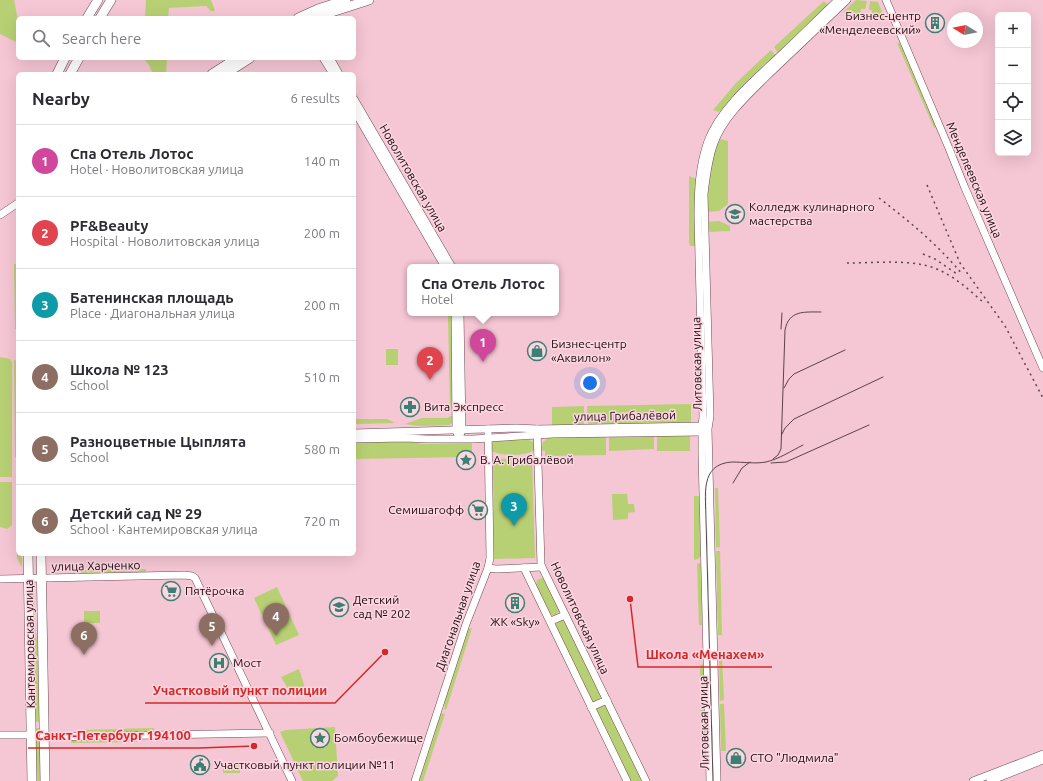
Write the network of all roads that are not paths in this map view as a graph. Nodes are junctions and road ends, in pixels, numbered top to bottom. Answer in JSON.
{"nodes":[{"id":1,"x":98,"y":0,"type":"edge"},
{"id":2,"x":111,"y":0,"type":"edge"},
{"id":3,"x":346,"y":0,"type":"edge"},
{"id":4,"x":369,"y":0,"type":"edge"},
{"id":5,"x":838,"y":0,"type":"edge"},
{"id":6,"x":847,"y":0,"type":"edge"},
{"id":7,"x":886,"y":0,"type":"edge"},
{"id":8,"x":88,"y":16,"type":"edge"},
{"id":9,"x":101,"y":16,"type":"edge"},
{"id":10,"x":305,"y":16,"type":"edge"},
{"id":11,"x":319,"y":16,"type":"edge"},
{"id":12,"x":64,"y":60,"type":"edge"},
{"id":13,"x":78,"y":60,"type":"edge"},
{"id":14,"x":234,"y":60,"type":"edge"},
{"id":15,"x":247,"y":60,"type":"edge"},
{"id":16,"x":324,"y":60,"type":"edge"},
{"id":17,"x":331,"y":60,"type":"edge"},
{"id":18,"x":58,"y":72,"type":"edge"},
{"id":19,"x":71,"y":72,"type":"edge"},
{"id":20,"x":215,"y":72,"type":"edge"},
{"id":21,"x":228,"y":72,"type":"edge"},
{"id":22,"x":332,"y":72,"type":"edge"},
{"id":23,"x":338,"y":72,"type":"edge"},
{"id":24,"x":356,"y":102,"type":"edge"},
{"id":25,"x":356,"y":113,"type":"edge"},
{"id":26,"x":16,"y":204,"type":"edge"},
{"id":27,"x":0,"y":215,"type":"edge"},
{"id":28,"x":443,"y":264,"type":"edge"},
{"id":29,"x":450,"y":264,"type":"edge"},
{"id":30,"x":455,"y":316,"type":"edge"},
{"id":31,"x":460,"y":316,"type":"edge"},
{"id":32,"x":1043,"y":368,"type":"edge"},
{"id":33,"x":459,"y":429,"type":"junction"},
{"id":34,"x":488,"y":429,"type":"junction"},
{"id":35,"x":704,"y":429,"type":"junction"},
{"id":36,"x":356,"y":433,"type":"edge"},
{"id":37,"x":537,"y":433,"type":"junction"},
{"id":38,"x":488,"y":437,"type":"junction"},
{"id":39,"x":356,"y":438,"type":"edge"},
{"id":40,"x":459,"y":439,"type":"junction"},
{"id":41,"x":28,"y":556,"type":"edge"},
{"id":42,"x":41,"y":556,"type":"edge"},
{"id":43,"x":542,"y":567,"type":"junction"},
{"id":44,"x":488,"y":568,"type":"junction"},
{"id":45,"x":524,"y":568,"type":"junction"},
{"id":46,"x":28,"y":578,"type":"junction"},
{"id":47,"x":41,"y":578,"type":"junction"},
{"id":48,"x":0,"y":579,"type":"edge"},
{"id":49,"x":565,"y":615,"type":"junction"},
{"id":50,"x":551,"y":621,"type":"junction"},
{"id":51,"x":607,"y":700,"type":"junction"},
{"id":52,"x":591,"y":707,"type":"junction"},
{"id":53,"x":270,"y":733,"type":"junction"},
{"id":54,"x":0,"y":735,"type":"edge"},
{"id":55,"x":31,"y":735,"type":"junction"},
{"id":56,"x":44,"y":737,"type":"junction"},
{"id":57,"x":1043,"y":754,"type":"edge"},
{"id":58,"x":1043,"y":760,"type":"edge"},
{"id":59,"x":32,"y":781,"type":"edge"},
{"id":60,"x":45,"y":781,"type":"edge"},
{"id":61,"x":292,"y":781,"type":"edge"},
{"id":62,"x":415,"y":781,"type":"edge"},
{"id":63,"x":628,"y":781,"type":"edge"},
{"id":64,"x":646,"y":781,"type":"edge"},
{"id":65,"x":710,"y":781,"type":"edge"},
{"id":66,"x":717,"y":781,"type":"edge"},
{"id":67,"x":973,"y":781,"type":"edge"},
{"id":68,"x":990,"y":781,"type":"edge"}],
"edges":[{"from":1,"to":8,"type":"main road"},
{"from":2,"to":9,"type":"main road"},
{"from":3,"to":10,"type":"main road"},
{"from":4,"to":11,"type":"main road"},
{"from":5,"to":35,"type":"street","name":"Литовская улица"},
{"from":6,"to":35,"type":"street","name":"Литовская улица"},
{"from":7,"to":32,"type":"street","name":"Менделеевская улица"},
{"from":12,"to":18,"type":"main road"},
{"from":13,"to":19,"type":"main road"},
{"from":14,"to":20,"type":"main road"},
{"from":15,"to":21,"type":"main road"},
{"from":16,"to":22,"type":"street"},
{"from":17,"to":23,"type":"street"},
{"from":24,"to":29,"type":"street","name":"Новолитовская улица"},
{"from":25,"to":28,"type":"street","name":"Новолитовская улица"},
{"from":26,"to":27,"type":"street"},
{"from":30,"to":33,"type":"street"},
{"from":31,"to":33,"type":"street"},
{"from":33,"to":34,"type":"street","name":"улица Грибалёвой"},
{"from":33,"to":36,"type":"street","name":"улица Грибалёвой"},
{"from":33,"to":40,"type":"street"},
{"from":34,"to":37,"type":"street","name":"улица Грибалёвой"},
{"from":34,"to":38,"type":"street","name":"Диагональная улица"},
{"from":35,"to":37,"type":"street","name":"улица Грибалёвой"},
{"from":35,"to":65,"type":"street","name":"Литовская улица"},
{"from":35,"to":66,"type":"street","name":"Литовская улица"},
{"from":37,"to":38,"type":"street","name":"улица Грибалёвой"},
{"from":37,"to":43,"type":"street","name":"Новолитовская улица"},
{"from":38,"to":40,"type":"street","name":"улица Грибалёвой"},
{"from":38,"to":44,"type":"street","name":"Диагональная улица"},
{"from":39,"to":40,"type":"street","name":"улица Грибалёвой"},
{"from":41,"to":46,"type":"main road","name":"Кантемировская улица"},
{"from":42,"to":47,"type":"main road","name":"Кантемировская улица"},
{"from":43,"to":45,"type":"street"},
{"from":43,"to":49,"type":"street","name":"Новолитовская улица"},
{"from":44,"to":45,"type":"street"},
{"from":44,"to":62,"type":"street","name":"Диагональная улица"},
{"from":45,"to":50,"type":"street"},
{"from":46,"to":47,"type":"street","name":"улица Харченко"},
{"from":46,"to":48,"type":"street","name":"улица Харченко"},
{"from":46,"to":55,"type":"main road","name":"Кантемировская улица"},
{"from":47,"to":53,"type":"street","name":"улица Харченко"},
{"from":47,"to":56,"type":"main road","name":"Кантемировская улица"},
{"from":49,"to":50,"type":"street"},
{"from":49,"to":51,"type":"street","name":"Новолитовская улица"},
{"from":50,"to":52,"type":"street"},
{"from":51,"to":52,"type":"street"},
{"from":51,"to":64,"type":"street","name":"Новолитовская улица"},
{"from":52,"to":63,"type":"street"},
{"from":53,"to":56,"type":"street"},
{"from":53,"to":61,"type":"street"},
{"from":54,"to":55,"type":"street"},
{"from":55,"to":59,"type":"main road","name":"Кантемировская улица"},
{"from":56,"to":60,"type":"main road","name":"Кантемировская улица"},
{"from":57,"to":67,"type":"street"},
{"from":58,"to":68,"type":"street"}]}
